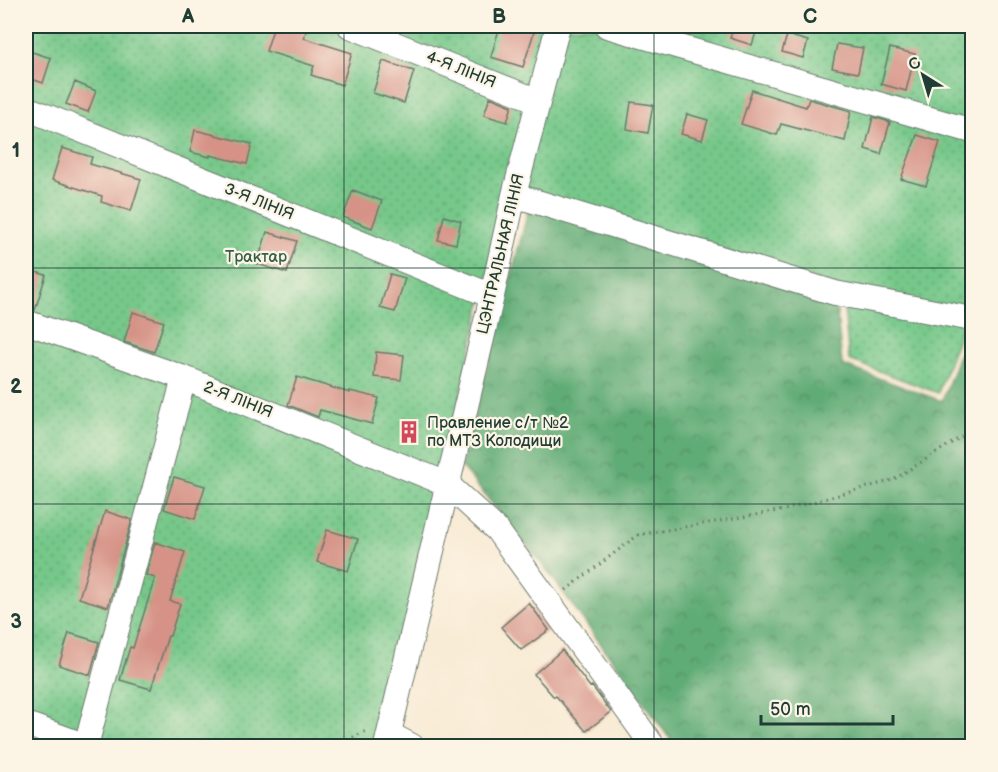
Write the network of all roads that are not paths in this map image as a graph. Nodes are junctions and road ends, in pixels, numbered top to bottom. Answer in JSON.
{"nodes":[{"id":1,"x":350,"y":26,"type":"edge"},
{"id":2,"x":558,"y":26,"type":"edge"},
{"id":3,"x":607,"y":26,"type":"edge"},
{"id":4,"x":538,"y":101,"type":"junction"},
{"id":5,"x":26,"y":108,"type":"edge"},
{"id":6,"x":972,"y":131,"type":"edge"},
{"id":7,"x":514,"y":195,"type":"junction"},
{"id":8,"x":492,"y":296,"type":"junction"},
{"id":9,"x":972,"y":319,"type":"edge"},
{"id":10,"x":26,"y":322,"type":"edge"},
{"id":11,"x":184,"y":378,"type":"junction"},
{"id":12,"x":447,"y":484,"type":"junction"},
{"id":13,"x":26,"y":724,"type":"edge"},
{"id":14,"x":381,"y":737,"type":"edge"},
{"id":15,"x":86,"y":747,"type":"edge"},
{"id":16,"x":412,"y":747,"type":"edge"},
{"id":17,"x":653,"y":747,"type":"edge"}],
"edges":[{"from":1,"to":4,"type":"street","name":"4-Я ЛІНІЯ"},
{"from":2,"to":4,"type":"street","name":"ЦЭНТРАЛЬНАЯ ЛІНІЯ"},
{"from":3,"to":6,"type":"street"},
{"from":4,"to":7,"type":"street","name":"ЦЭНТРАЛЬНАЯ ЛІНІЯ"},
{"from":5,"to":8,"type":"street","name":"3-Я ЛІНІЯ"},
{"from":7,"to":8,"type":"street","name":"ЦЭНТРАЛЬНАЯ ЛІНІЯ"},
{"from":7,"to":9,"type":"street"},
{"from":8,"to":12,"type":"street","name":"ЦЭНТРАЛЬНАЯ ЛІНІЯ"},
{"from":10,"to":11,"type":"street","name":"2-Я ЛІНІЯ"},
{"from":11,"to":12,"type":"street","name":"2-Я ЛІНІЯ"},
{"from":11,"to":15,"type":"street"},
{"from":12,"to":14,"type":"street","name":"ЦЭНТРАЛЬНАЯ ЛІНІЯ"},
{"from":12,"to":17,"type":"street"},
{"from":13,"to":15,"type":"street"},
{"from":14,"to":16,"type":"street"}]}
